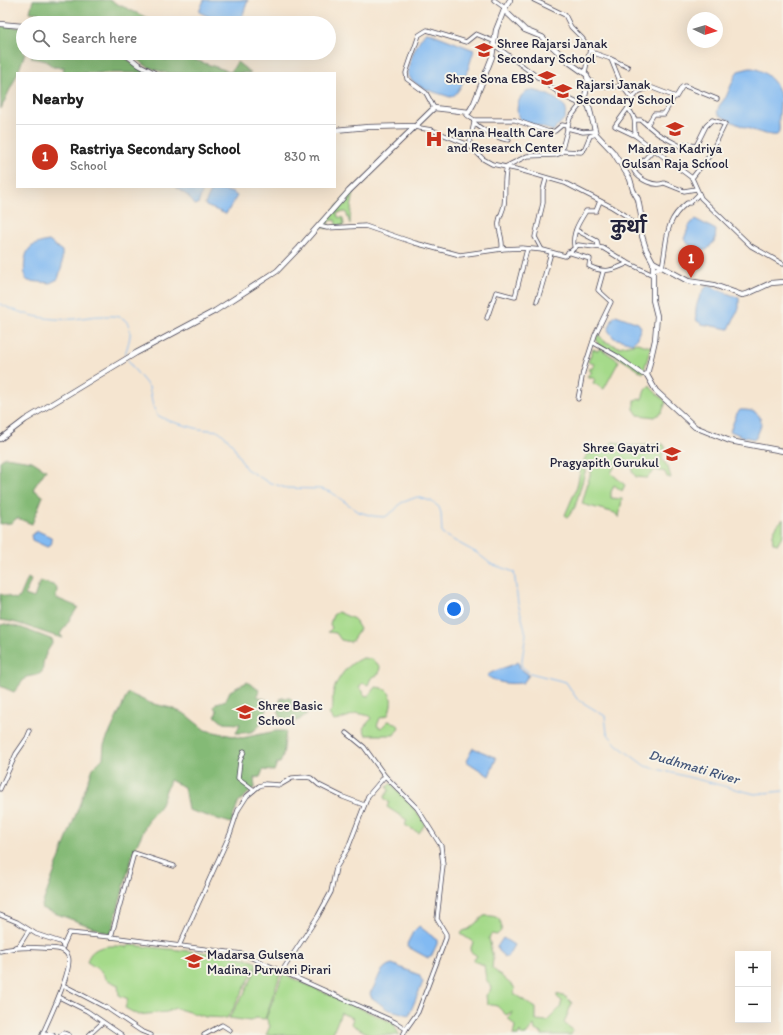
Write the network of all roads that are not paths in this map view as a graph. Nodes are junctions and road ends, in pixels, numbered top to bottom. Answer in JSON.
{"nodes":[{"id":1,"x":494,"y":0,"type":"edge"},
{"id":2,"x":510,"y":0,"type":"edge"},
{"id":3,"x":534,"y":0,"type":"edge"},
{"id":4,"x":504,"y":9,"type":"junction"},
{"id":5,"x":0,"y":24,"type":"edge"},
{"id":6,"x":16,"y":25,"type":"edge"},
{"id":7,"x":493,"y":43,"type":"junction"},
{"id":8,"x":590,"y":49,"type":"junction"},
{"id":9,"x":611,"y":59,"type":"junction"},
{"id":10,"x":132,"y":60,"type":"edge"},
{"id":11,"x":628,"y":67,"type":"dead end"},
{"id":12,"x":152,"y":72,"type":"edge"},
{"id":13,"x":585,"y":72,"type":"junction"},
{"id":14,"x":588,"y":78,"type":"junction"},
{"id":15,"x":622,"y":86,"type":"junction"},
{"id":16,"x":674,"y":97,"type":"junction"},
{"id":17,"x":632,"y":99,"type":"junction"},
{"id":18,"x":717,"y":99,"type":"dead end"},
{"id":19,"x":582,"y":102,"type":"junction"},
{"id":20,"x":434,"y":108,"type":"junction"},
{"id":21,"x":628,"y":108,"type":"junction"},
{"id":22,"x":469,"y":112,"type":"junction"},
{"id":23,"x":635,"y":120,"type":"junction"},
{"id":24,"x":474,"y":122,"type":"junction"},
{"id":25,"x":647,"y":125,"type":"junction"},
{"id":26,"x":413,"y":126,"type":"junction"},
{"id":27,"x":567,"y":127,"type":"junction"},
{"id":28,"x":336,"y":130,"type":"edge"},
{"id":29,"x":595,"y":132,"type":"junction"},
{"id":30,"x":636,"y":136,"type":"junction"},
{"id":31,"x":509,"y":140,"type":"dead end"},
{"id":32,"x":469,"y":145,"type":"junction"},
{"id":33,"x":654,"y":149,"type":"junction"},
{"id":34,"x":562,"y":151,"type":"junction"},
{"id":35,"x":506,"y":167,"type":"junction"},
{"id":36,"x":692,"y":178,"type":"junction"},
{"id":37,"x":546,"y":179,"type":"junction"},
{"id":38,"x":696,"y":189,"type":"junction"},
{"id":39,"x":699,"y":194,"type":"junction"},
{"id":40,"x":600,"y":201,"type":"junction"},
{"id":41,"x":318,"y":226,"type":"junction"},
{"id":42,"x":576,"y":230,"type":"junction"},
{"id":43,"x":641,"y":231,"type":"junction"},
{"id":44,"x":574,"y":246,"type":"junction"},
{"id":45,"x":598,"y":246,"type":"junction"},
{"id":46,"x":502,"y":249,"type":"junction"},
{"id":47,"x":527,"y":249,"type":"junction"},
{"id":48,"x":542,"y":250,"type":"junction"},
{"id":49,"x":568,"y":252,"type":"junction"},
{"id":50,"x":551,"y":253,"type":"junction"},
{"id":51,"x":653,"y":262,"type":"junction"},
{"id":52,"x":628,"y":263,"type":"junction"},
{"id":53,"x":783,"y":264,"type":"edge"},
{"id":54,"x":662,"y":267,"type":"junction"},
{"id":55,"x":603,"y":272,"type":"junction"},
{"id":56,"x":653,"y":272,"type":"junction"},
{"id":57,"x":783,"y":282,"type":"edge"},
{"id":58,"x":537,"y":301,"type":"dead end"},
{"id":59,"x":487,"y":318,"type":"dead end"},
{"id":60,"x":594,"y":343,"type":"junction"},
{"id":61,"x":647,"y":376,"type":"junction"},
{"id":62,"x":578,"y":399,"type":"dead end"},
{"id":63,"x":0,"y":439,"type":"edge"},
{"id":64,"x":783,"y":451,"type":"edge"},
{"id":65,"x":30,"y":731,"type":"dead end"},
{"id":66,"x":347,"y":732,"type":"dead end"},
{"id":67,"x":244,"y":751,"type":"dead end"},
{"id":68,"x":385,"y":776,"type":"junction"},
{"id":69,"x":0,"y":789,"type":"edge"},
{"id":70,"x":254,"y":790,"type":"junction"},
{"id":71,"x":364,"y":805,"type":"junction"},
{"id":72,"x":174,"y":866,"type":"dead end"},
{"id":73,"x":0,"y":916,"type":"edge"},
{"id":74,"x":29,"y":930,"type":"junction"},
{"id":75,"x":111,"y":937,"type":"junction"},
{"id":76,"x":179,"y":946,"type":"junction"},
{"id":77,"x":14,"y":948,"type":"junction"},
{"id":78,"x":62,"y":948,"type":"junction"},
{"id":79,"x":0,"y":951,"type":"edge"},
{"id":80,"x":282,"y":971,"type":"junction"},
{"id":81,"x":63,"y":985,"type":"junction"},
{"id":82,"x":59,"y":997,"type":"junction"},
{"id":83,"x":102,"y":1022,"type":"junction"},
{"id":84,"x":406,"y":1028,"type":"junction"},
{"id":85,"x":230,"y":1030,"type":"dead end"},
{"id":86,"x":43,"y":1035,"type":"edge"},
{"id":87,"x":53,"y":1035,"type":"edge"},
{"id":88,"x":61,"y":1035,"type":"edge"},
{"id":89,"x":69,"y":1035,"type":"edge"},
{"id":90,"x":89,"y":1035,"type":"edge"},
{"id":91,"x":122,"y":1035,"type":"edge"},
{"id":92,"x":151,"y":1035,"type":"edge"},
{"id":93,"x":204,"y":1035,"type":"edge"},
{"id":94,"x":403,"y":1035,"type":"edge"}],
"edges":[{"from":1,"to":4,"type":"street"},
{"from":2,"to":4,"type":"street"},
{"from":3,"to":8,"type":"street"},
{"from":4,"to":7,"type":"street"},
{"from":4,"to":13,"type":"street"},
{"from":5,"to":6,"type":"street"},
{"from":7,"to":19,"type":"street"},
{"from":7,"to":20,"type":"street"},
{"from":7,"to":22,"type":"street"},
{"from":8,"to":9,"type":"street"},
{"from":8,"to":13,"type":"street"},
{"from":9,"to":11,"type":"street"},
{"from":9,"to":15,"type":"street"},
{"from":10,"to":12,"type":"street"},
{"from":13,"to":14,"type":"street"},
{"from":14,"to":15,"type":"street"},
{"from":14,"to":19,"type":"street"},
{"from":15,"to":17,"type":"street"},
{"from":16,"to":17,"type":"street"},
{"from":16,"to":18,"type":"street"},
{"from":16,"to":25,"type":"street"},
{"from":17,"to":21,"type":"street"},
{"from":19,"to":27,"type":"street"},
{"from":19,"to":29,"type":"street"},
{"from":20,"to":22,"type":"street"},
{"from":20,"to":26,"type":"street"},
{"from":21,"to":23,"type":"street"},
{"from":21,"to":30,"type":"street"},
{"from":22,"to":24,"type":"street"},
{"from":23,"to":25,"type":"street"},
{"from":23,"to":30,"type":"street"},
{"from":24,"to":27,"type":"street"},
{"from":24,"to":31,"type":"street"},
{"from":24,"to":32,"type":"street"},
{"from":25,"to":36,"type":"street"},
{"from":26,"to":28,"type":"street"},
{"from":26,"to":32,"type":"street"},
{"from":26,"to":41,"type":"street"},
{"from":27,"to":29,"type":"street"},
{"from":27,"to":34,"type":"street"},
{"from":29,"to":34,"type":"street"},
{"from":29,"to":43,"type":"street"},
{"from":30,"to":33,"type":"street"},
{"from":32,"to":35,"type":"street"},
{"from":33,"to":36,"type":"street"},
{"from":33,"to":38,"type":"street"},
{"from":34,"to":35,"type":"street"},
{"from":35,"to":37,"type":"street"},
{"from":35,"to":46,"type":"street"},
{"from":36,"to":38,"type":"street"},
{"from":37,"to":40,"type":"street"},
{"from":37,"to":48,"type":"street"},
{"from":38,"to":39,"type":"street"},
{"from":39,"to":53,"type":"street"},
{"from":39,"to":54,"type":"street"},
{"from":40,"to":42,"type":"street"},
{"from":40,"to":43,"type":"street"},
{"from":41,"to":46,"type":"street"},
{"from":41,"to":63,"type":"street"},
{"from":42,"to":44,"type":"street"},
{"from":42,"to":45,"type":"street"},
{"from":43,"to":51,"type":"street"},
{"from":44,"to":45,"type":"street"},
{"from":44,"to":49,"type":"street"},
{"from":45,"to":52,"type":"street"},
{"from":46,"to":47,"type":"street"},
{"from":47,"to":48,"type":"street"},
{"from":47,"to":59,"type":"street"},
{"from":48,"to":50,"type":"street"},
{"from":49,"to":50,"type":"street"},
{"from":49,"to":55,"type":"street"},
{"from":50,"to":58,"type":"street"},
{"from":51,"to":54,"type":"street"},
{"from":51,"to":56,"type":"street"},
{"from":52,"to":55,"type":"street"},
{"from":52,"to":56,"type":"street"},
{"from":54,"to":56,"type":"street"},
{"from":54,"to":57,"type":"street"},
{"from":55,"to":60,"type":"street"},
{"from":56,"to":61,"type":"street"},
{"from":60,"to":61,"type":"street"},
{"from":60,"to":62,"type":"street"},
{"from":61,"to":64,"type":"street"},
{"from":65,"to":69,"type":"street"},
{"from":66,"to":68,"type":"street"},
{"from":67,"to":70,"type":"street"},
{"from":68,"to":71,"type":"street"},
{"from":68,"to":84,"type":"street"},
{"from":70,"to":71,"type":"street"},
{"from":70,"to":76,"type":"street"},
{"from":71,"to":80,"type":"street"},
{"from":72,"to":75,"type":"street"},
{"from":73,"to":74,"type":"street"},
{"from":74,"to":77,"type":"street"},
{"from":74,"to":78,"type":"street"},
{"from":75,"to":76,"type":"street"},
{"from":75,"to":78,"type":"street"},
{"from":76,"to":80,"type":"street"},
{"from":77,"to":78,"type":"street"},
{"from":77,"to":79,"type":"street"},
{"from":78,"to":81,"type":"street"},
{"from":80,"to":84,"type":"street"},
{"from":81,"to":82,"type":"street"},
{"from":81,"to":92,"type":"street"},
{"from":82,"to":83,"type":"street"},
{"from":82,"to":86,"type":"street"},
{"from":83,"to":90,"type":"street"},
{"from":83,"to":91,"type":"street"},
{"from":84,"to":94,"type":"street"},
{"from":85,"to":93,"type":"street"},
{"from":86,"to":87,"type":"street"},
{"from":88,"to":89,"type":"street"}]}
